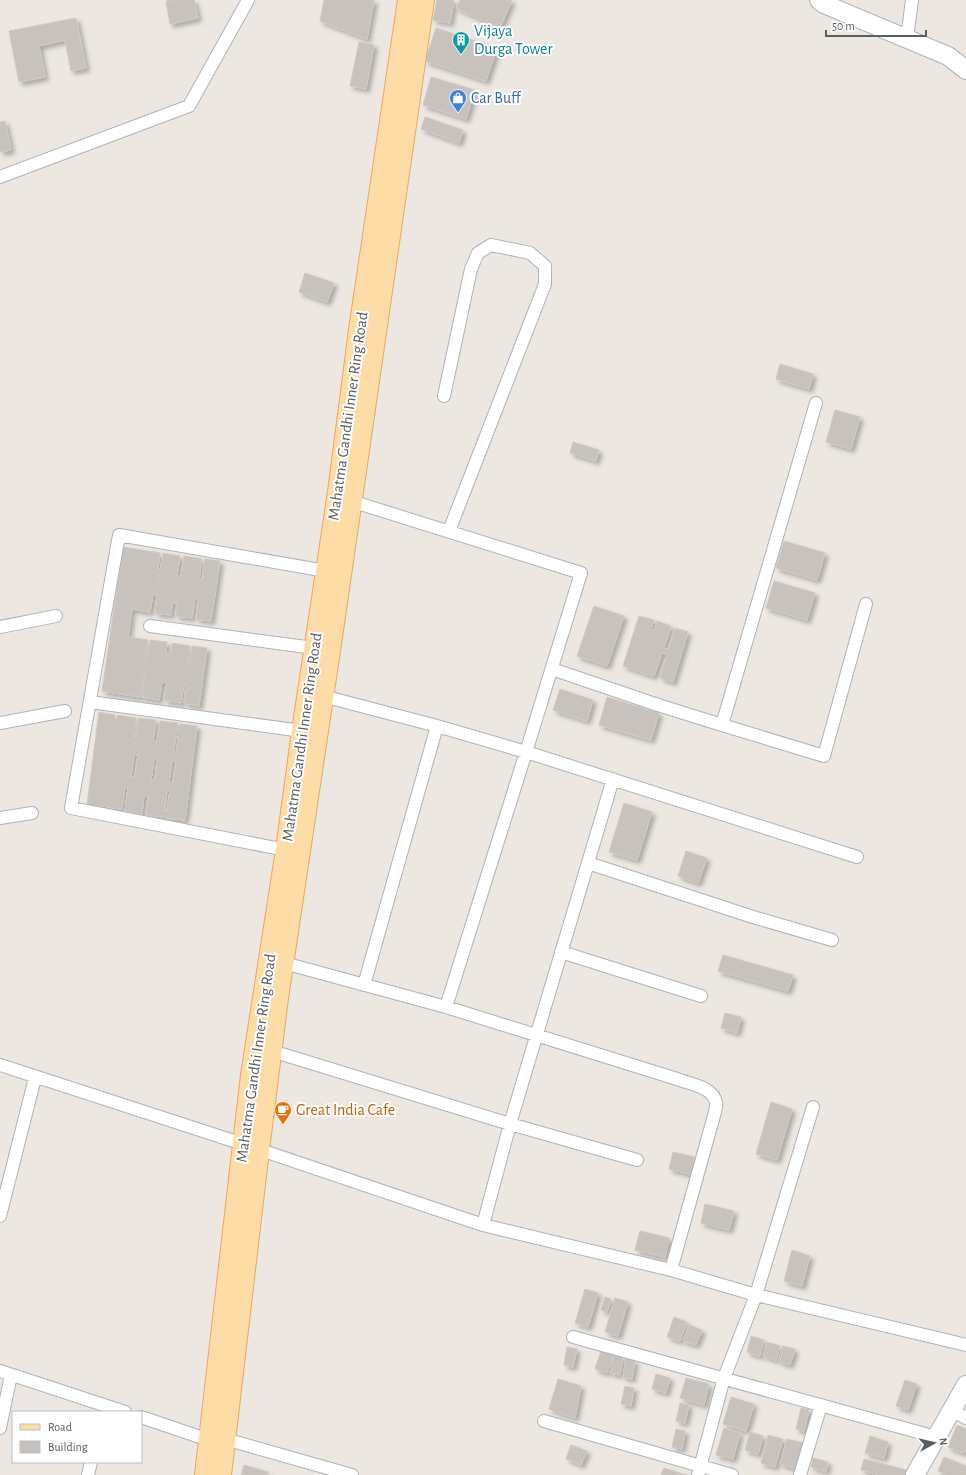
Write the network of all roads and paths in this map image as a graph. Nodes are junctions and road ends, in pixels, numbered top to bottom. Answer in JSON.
{"nodes":[{"id":1,"x":248,"y":0,"type":"edge"},
{"id":2,"x":408,"y":0,"type":"edge"},
{"id":3,"x":424,"y":0,"type":"edge"},
{"id":4,"x":912,"y":0,"type":"edge"},
{"id":5,"x":823,"y":1,"type":"edge"},
{"id":6,"x":907,"y":39,"type":"junction"},
{"id":7,"x":966,"y":70,"type":"edge"},
{"id":8,"x":0,"y":177,"type":"edge"},
{"id":9,"x":444,"y":396,"type":"dead end"},
{"id":10,"x":816,"y":403,"type":"dead end"},
{"id":11,"x":351,"y":501,"type":"junction"},
{"id":12,"x":449,"y":531,"type":"junction"},
{"id":13,"x":326,"y":571,"type":"junction"},
{"id":14,"x":866,"y":604,"type":"dead end"},
{"id":15,"x":56,"y":616,"type":"dead end"},
{"id":16,"x":150,"y":626,"type":"dead end"},
{"id":17,"x":0,"y":627,"type":"edge"},
{"id":18,"x":314,"y":648,"type":"junction"},
{"id":19,"x":552,"y":669,"type":"junction"},
{"id":20,"x":323,"y":696,"type":"junction"},
{"id":21,"x":90,"y":702,"type":"junction"},
{"id":22,"x":65,"y":711,"type":"dead end"},
{"id":23,"x":0,"y":723,"type":"edge"},
{"id":24,"x":722,"y":725,"type":"junction"},
{"id":25,"x":437,"y":726,"type":"junction"},
{"id":26,"x":302,"y":731,"type":"junction"},
{"id":27,"x":526,"y":752,"type":"junction"},
{"id":28,"x":613,"y":779,"type":"junction"},
{"id":29,"x":32,"y":813,"type":"dead end"},
{"id":30,"x":0,"y":818,"type":"edge"},
{"id":31,"x":286,"y":850,"type":"junction"},
{"id":32,"x":857,"y":857,"type":"dead end"},
{"id":33,"x":588,"y":863,"type":"junction"},
{"id":34,"x":832,"y":940,"type":"dead end"},
{"id":35,"x":561,"y":952,"type":"junction"},
{"id":36,"x":284,"y":963,"type":"junction"},
{"id":37,"x":364,"y":985,"type":"junction"},
{"id":38,"x":701,"y":996,"type":"dead end"},
{"id":39,"x":446,"y":1007,"type":"junction"},
{"id":40,"x":536,"y":1036,"type":"junction"},
{"id":41,"x":272,"y":1051,"type":"junction"},
{"id":42,"x":0,"y":1065,"type":"edge"},
{"id":43,"x":35,"y":1078,"type":"junction"},
{"id":44,"x":813,"y":1107,"type":"dead end"},
{"id":45,"x":510,"y":1124,"type":"junction"},
{"id":46,"x":251,"y":1147,"type":"junction"},
{"id":47,"x":637,"y":1160,"type":"dead end"},
{"id":48,"x":5,"y":1174,"type":"edge"},
{"id":49,"x":0,"y":1216,"type":"edge"},
{"id":50,"x":483,"y":1225,"type":"junction"},
{"id":51,"x":671,"y":1270,"type":"junction"},
{"id":52,"x":756,"y":1295,"type":"junction"},
{"id":53,"x":573,"y":1337,"type":"dead end"},
{"id":54,"x":966,"y":1345,"type":"edge"},
{"id":55,"x":5,"y":1373,"type":"edge"},
{"id":56,"x":724,"y":1378,"type":"junction"},
{"id":57,"x":966,"y":1385,"type":"edge"},
{"id":58,"x":821,"y":1405,"type":"junction"},
{"id":59,"x":103,"y":1408,"type":"edge"},
{"id":60,"x":120,"y":1411,"type":"edge"},
{"id":61,"x":959,"y":1414,"type":"edge"},
{"id":62,"x":142,"y":1417,"type":"edge"},
{"id":63,"x":544,"y":1421,"type":"dead end"},
{"id":64,"x":0,"y":1428,"type":"edge"},
{"id":65,"x":936,"y":1437,"type":"junction"},
{"id":66,"x":217,"y":1439,"type":"junction"},
{"id":67,"x":91,"y":1463,"type":"edge"},
{"id":68,"x":699,"y":1470,"type":"edge"},
{"id":69,"x":88,"y":1475,"type":"edge"},
{"id":70,"x":205,"y":1475,"type":"edge"},
{"id":71,"x":221,"y":1475,"type":"edge"},
{"id":72,"x":352,"y":1475,"type":"edge"},
{"id":73,"x":732,"y":1475,"type":"edge"},
{"id":74,"x":800,"y":1475,"type":"edge"},
{"id":75,"x":915,"y":1475,"type":"edge"}],
"edges":[{"from":1,"to":8,"type":"street"},
{"from":2,"to":13,"type":"main road","name":"Mahatma Gandhi Inner Ring Road"},
{"from":3,"to":11,"type":"main road","name":"Mahatma Gandhi Inner Ring Road"},
{"from":4,"to":6,"type":"street"},
{"from":5,"to":6,"type":"main road"},
{"from":6,"to":7,"type":"main road"},
{"from":9,"to":12,"type":"street"},
{"from":10,"to":24,"type":"street"},
{"from":11,"to":12,"type":"street"},
{"from":11,"to":20,"type":"main road","name":"Mahatma Gandhi Inner Ring Road"},
{"from":12,"to":19,"type":"street"},
{"from":13,"to":18,"type":"main road","name":"Mahatma Gandhi Inner Ring Road"},
{"from":13,"to":21,"type":"street"},
{"from":14,"to":24,"type":"street"},
{"from":15,"to":17,"type":"street"},
{"from":16,"to":18,"type":"street"},
{"from":18,"to":26,"type":"main road","name":"Mahatma Gandhi Inner Ring Road"},
{"from":19,"to":24,"type":"street"},
{"from":19,"to":27,"type":"street"},
{"from":20,"to":25,"type":"street"},
{"from":20,"to":36,"type":"main road","name":"Mahatma Gandhi Inner Ring Road"},
{"from":21,"to":26,"type":"street"},
{"from":21,"to":31,"type":"street"},
{"from":22,"to":23,"type":"street"},
{"from":25,"to":27,"type":"street"},
{"from":25,"to":37,"type":"street"},
{"from":26,"to":31,"type":"main road","name":"Mahatma Gandhi Inner Ring Road"},
{"from":27,"to":28,"type":"street"},
{"from":27,"to":39,"type":"street"},
{"from":28,"to":32,"type":"street"},
{"from":28,"to":33,"type":"street"},
{"from":29,"to":30,"type":"street"},
{"from":31,"to":46,"type":"main road","name":"Mahatma Gandhi Inner Ring Road"},
{"from":33,"to":34,"type":"street"},
{"from":33,"to":35,"type":"street"},
{"from":35,"to":38,"type":"street"},
{"from":35,"to":40,"type":"street"},
{"from":36,"to":37,"type":"street"},
{"from":36,"to":41,"type":"main road","name":"Mahatma Gandhi Inner Ring Road"},
{"from":37,"to":39,"type":"street"},
{"from":39,"to":40,"type":"street"},
{"from":40,"to":45,"type":"street"},
{"from":40,"to":51,"type":"street"},
{"from":41,"to":45,"type":"street"},
{"from":41,"to":46,"type":"main road","name":"Mahatma Gandhi Inner Ring Road"},
{"from":42,"to":43,"type":"street"},
{"from":43,"to":46,"type":"street"},
{"from":43,"to":48,"type":"street"},
{"from":44,"to":52,"type":"street"},
{"from":45,"to":47,"type":"street"},
{"from":45,"to":50,"type":"street"},
{"from":46,"to":50,"type":"street"},
{"from":46,"to":66,"type":"main road","name":"Mahatma Gandhi Inner Ring Road"},
{"from":48,"to":49,"type":"street"},
{"from":50,"to":51,"type":"street"},
{"from":51,"to":52,"type":"street"},
{"from":52,"to":54,"type":"street"},
{"from":52,"to":56,"type":"street"},
{"from":53,"to":56,"type":"street"},
{"from":55,"to":59,"type":"street"},
{"from":55,"to":64,"type":"street"},
{"from":56,"to":58,"type":"street"},
{"from":56,"to":68,"type":"street"},
{"from":57,"to":61,"type":"main road"},
{"from":58,"to":65,"type":"street"},
{"from":58,"to":74,"type":"street"},
{"from":59,"to":60,"type":"street"},
{"from":61,"to":65,"type":"main road"},
{"from":62,"to":66,"type":"street"},
{"from":63,"to":68,"type":"street"},
{"from":65,"to":75,"type":"main road"},
{"from":66,"to":70,"type":"main road","name":"Mahatma Gandhi Inner Ring Road"},
{"from":66,"to":71,"type":"main road","name":"Mahatma Gandhi Inner Ring Road"},
{"from":66,"to":72,"type":"street"},
{"from":67,"to":69,"type":"street"},
{"from":68,"to":73,"type":"street"}]}
